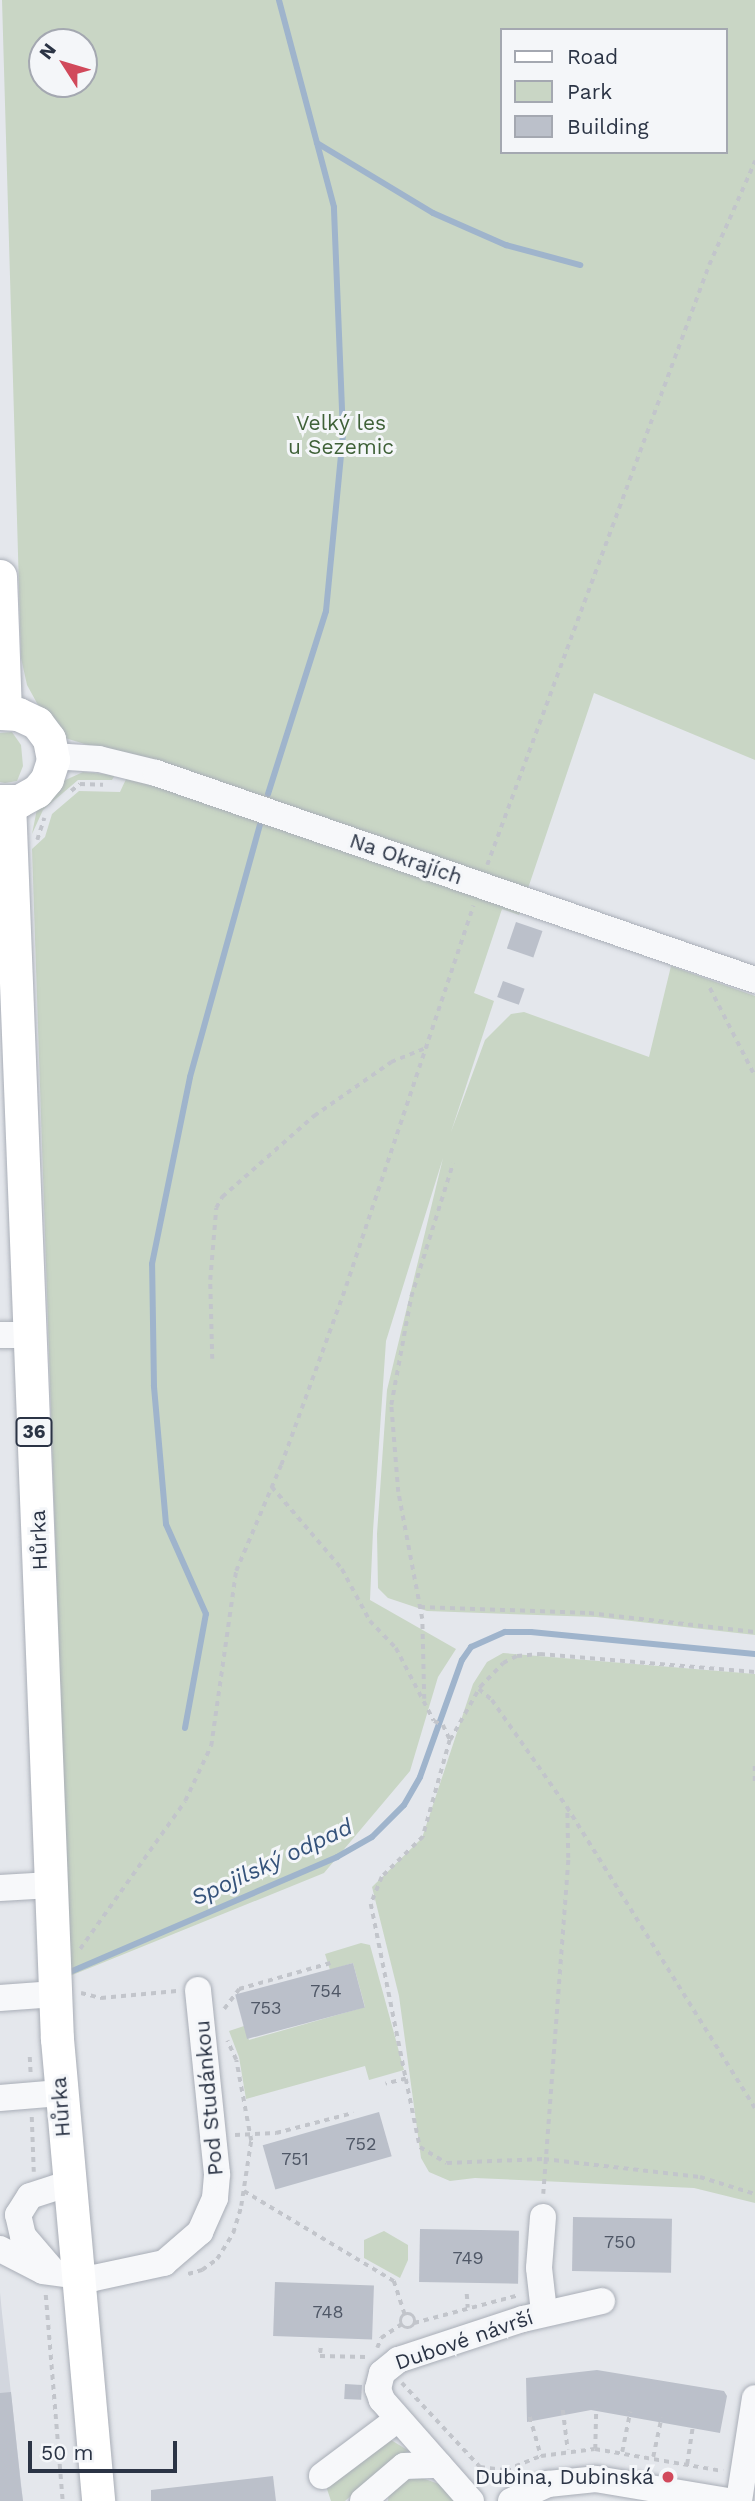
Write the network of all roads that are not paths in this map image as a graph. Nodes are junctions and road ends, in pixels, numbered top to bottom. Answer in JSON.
{"nodes":[{"id":1,"x":0,"y":576,"type":"edge"},
{"id":2,"x":2,"y":713,"type":"edge"},
{"id":3,"x":53,"y":756,"type":"junction"},
{"id":4,"x":5,"y":802,"type":"edge"},
{"id":5,"x":755,"y":980,"type":"edge"},
{"id":6,"x":15,"y":1335,"type":"edge"},
{"id":7,"x":51,"y":1885,"type":"junction"},
{"id":8,"x":0,"y":1888,"type":"edge"},
{"id":9,"x":55,"y":1979,"type":"junction"},
{"id":10,"x":190,"y":1989,"type":"road end"},
{"id":11,"x":0,"y":1998,"type":"edge"},
{"id":12,"x":60,"y":2093,"type":"junction"},
{"id":13,"x":0,"y":2098,"type":"edge"},
{"id":14,"x":66,"y":2184,"type":"junction"},
{"id":15,"x":543,"y":2217,"type":"road end"},
{"id":16,"x":0,"y":2249,"type":"edge"},
{"id":17,"x":68,"y":2277,"type":"junction"},
{"id":18,"x":602,"y":2301,"type":"dead end"},
{"id":19,"x":543,"y":2303,"type":"junction"},
{"id":20,"x":755,"y":2398,"type":"edge"},
{"id":21,"x":398,"y":2420,"type":"junction"},
{"id":22,"x":439,"y":2465,"type":"junction"},
{"id":23,"x":322,"y":2476,"type":"dead end"},
{"id":24,"x":516,"y":2498,"type":"edge"},
{"id":25,"x":98,"y":2501,"type":"edge"},
{"id":26,"x":363,"y":2501,"type":"edge"},
{"id":27,"x":471,"y":2501,"type":"edge"},
{"id":28,"x":727,"y":2501,"type":"edge"},
{"id":29,"x":739,"y":2501,"type":"edge"}],
"edges":[{"from":1,"to":2,"type":"main road"},
{"from":2,"to":3,"type":"main road"},
{"from":3,"to":4,"type":"main road"},
{"from":3,"to":5,"type":"street","name":"Na Okrajích"},
{"from":4,"to":6,"type":"main road","name":"Hůrka","number":"36"},
{"from":6,"to":7,"type":"main road","name":"Hůrka","number":"36"},
{"from":7,"to":8,"type":"street"},
{"from":7,"to":9,"type":"main road","name":"Hůrka","number":"36"},
{"from":9,"to":11,"type":"street"},
{"from":9,"to":12,"type":"main road","name":"Hůrka","number":"36"},
{"from":10,"to":17,"type":"street","name":"Pod Studánkou"},
{"from":12,"to":13,"type":"street"},
{"from":12,"to":14,"type":"main road","name":"Hůrka","number":"36"},
{"from":14,"to":17,"type":"main road","name":"Hůrka","number":"36"},
{"from":14,"to":17,"type":"street"},
{"from":15,"to":19,"type":"street","name":"Dubové návrší"},
{"from":16,"to":17,"type":"street"},
{"from":17,"to":25,"type":"main road","name":"Hůrka","number":"36"},
{"from":18,"to":19,"type":"street","name":"Dubové návrší"},
{"from":19,"to":21,"type":"street","name":"Dubové návrší"},
{"from":20,"to":29,"type":"street"},
{"from":21,"to":22,"type":"street","name":"Dubové návrší"},
{"from":21,"to":23,"type":"street"},
{"from":22,"to":26,"type":"street"},
{"from":22,"to":27,"type":"street","name":"Dubové návrší"},
{"from":24,"to":28,"type":"street"}]}
